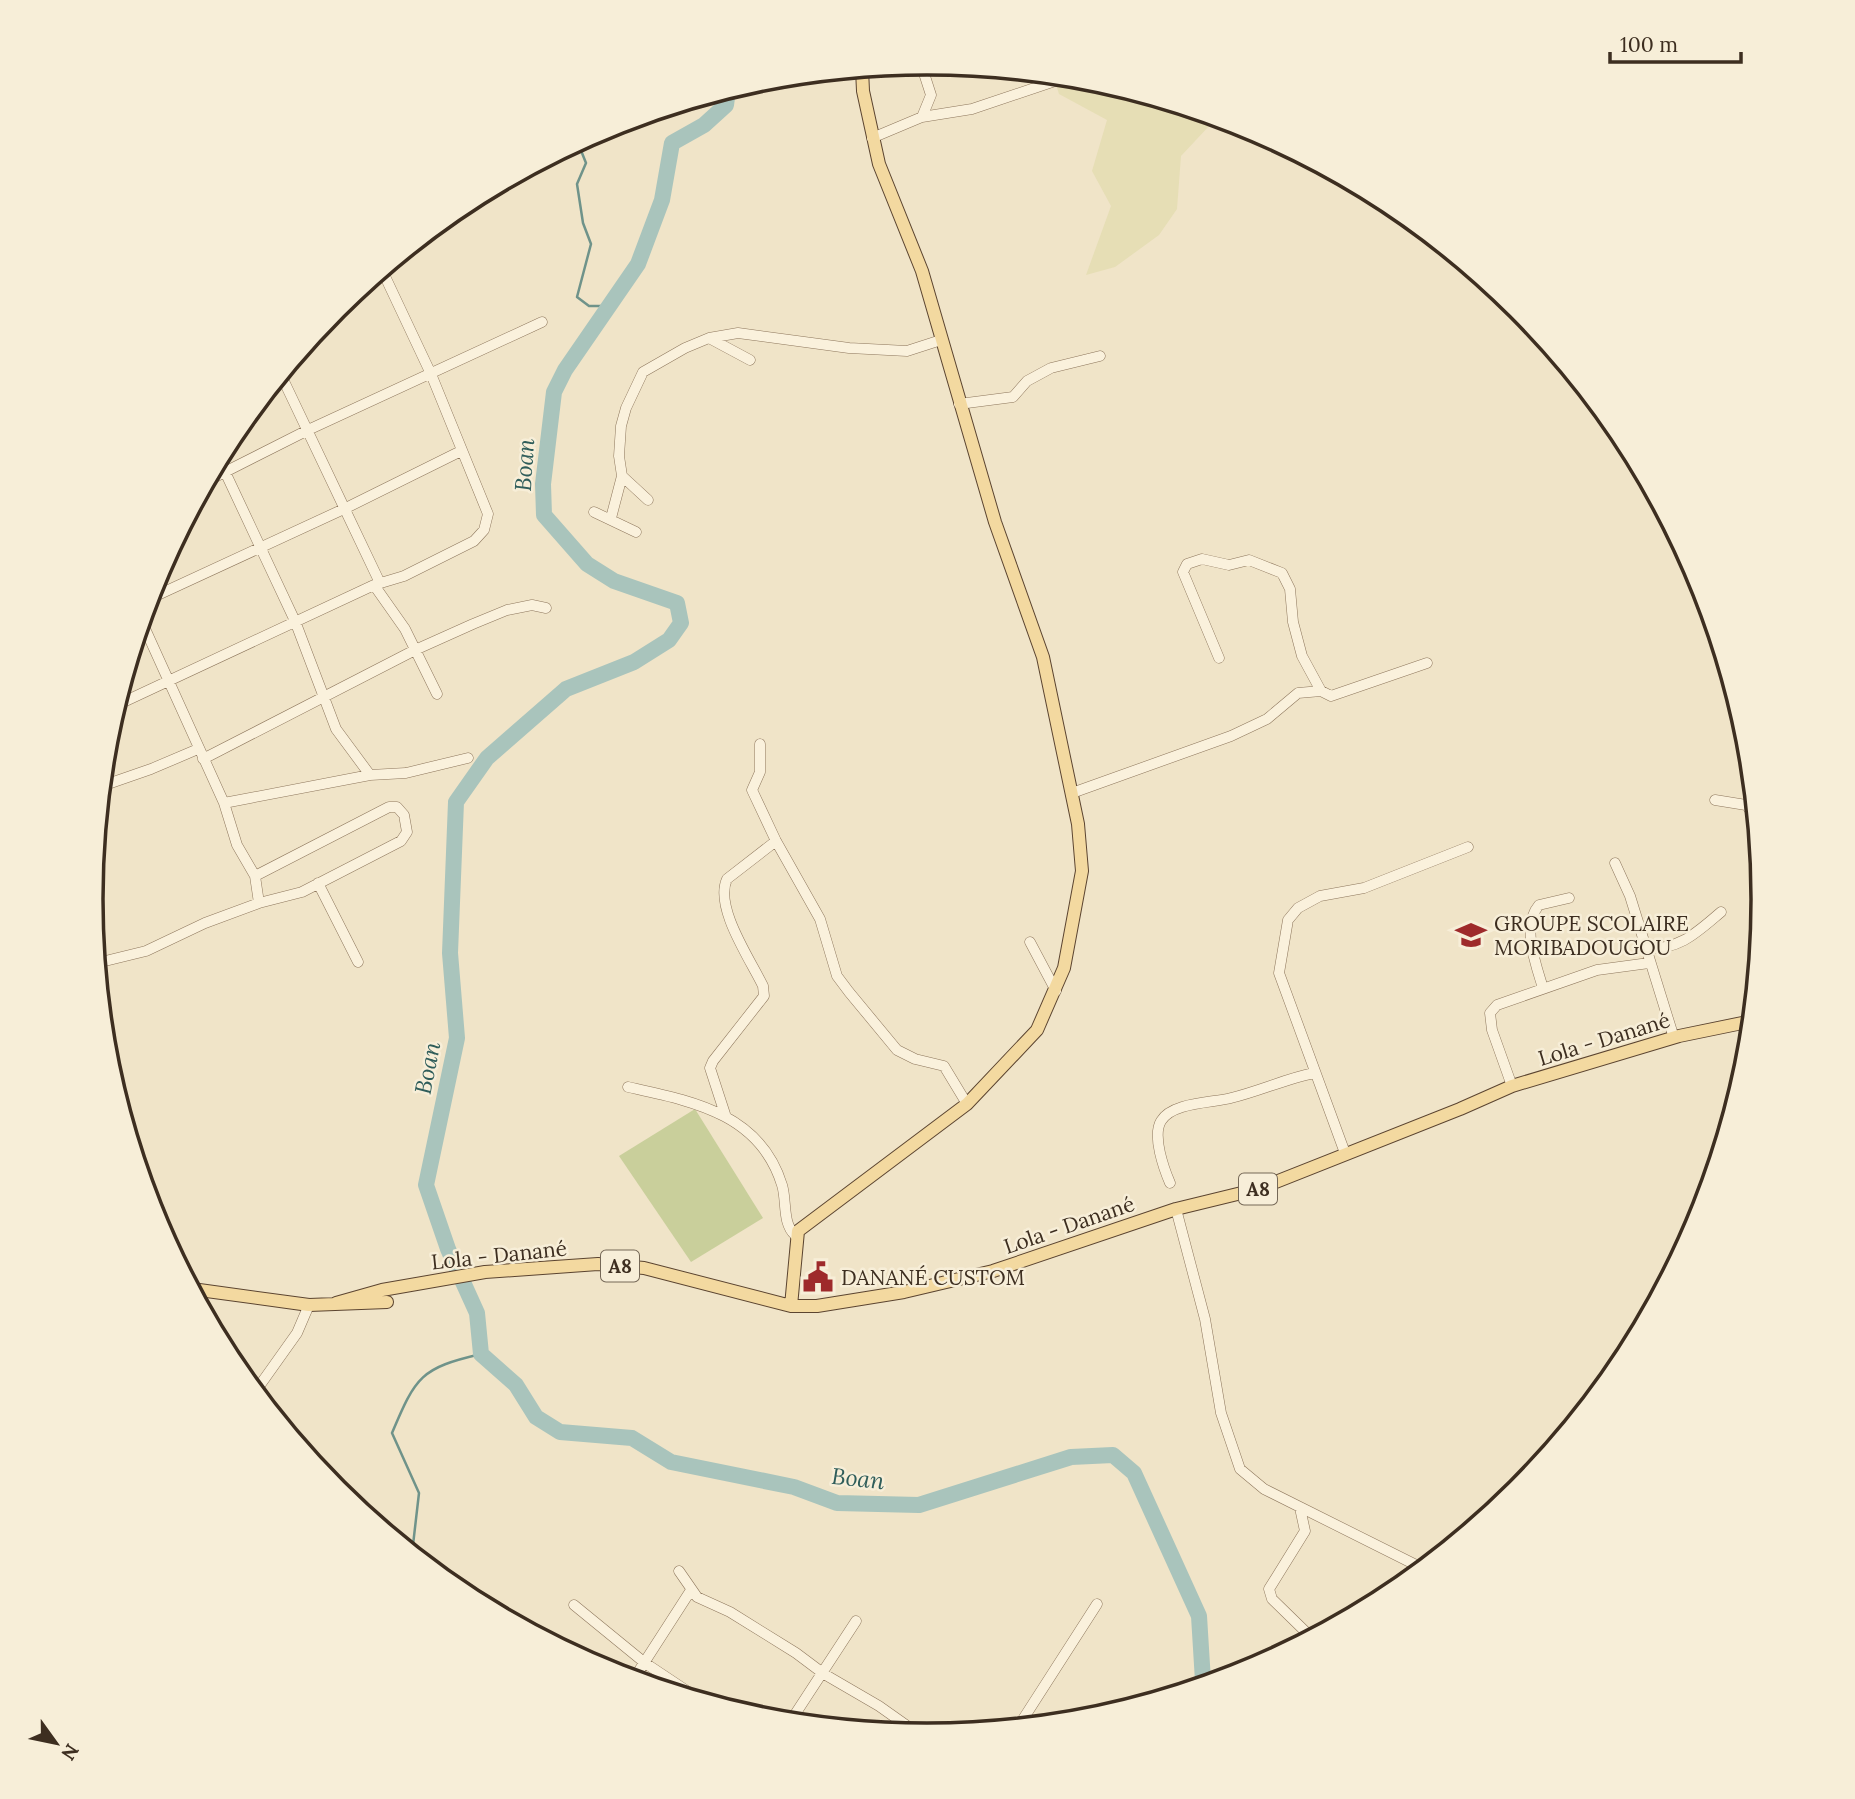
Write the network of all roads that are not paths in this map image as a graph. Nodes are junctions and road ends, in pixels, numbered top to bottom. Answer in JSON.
{"nodes":[{"id":1,"x":925,"y":75,"type":"edge"},
{"id":2,"x":863,"y":78,"type":"edge"},
{"id":3,"x":1046,"y":84,"type":"edge"},
{"id":4,"x":922,"y":117,"type":"junction"},
{"id":5,"x":872,"y":138,"type":"junction"},
{"id":6,"x":386,"y":278,"type":"edge"},
{"id":7,"x":542,"y":322,"type":"dead end"},
{"id":8,"x":709,"y":338,"type":"junction"},
{"id":9,"x":941,"y":340,"type":"junction"},
{"id":10,"x":1100,"y":356,"type":"dead end"},
{"id":11,"x":750,"y":360,"type":"dead end"},
{"id":12,"x":431,"y":374,"type":"junction"},
{"id":13,"x":285,"y":384,"type":"edge"},
{"id":14,"x":959,"y":404,"type":"junction"},
{"id":15,"x":308,"y":430,"type":"junction"},
{"id":16,"x":461,"y":451,"type":"junction"},
{"id":17,"x":225,"y":470,"type":"edge"},
{"id":18,"x":226,"y":473,"type":"junction"},
{"id":19,"x":222,"y":475,"type":"edge"},
{"id":20,"x":622,"y":476,"type":"junction"},
{"id":21,"x":648,"y":500,"type":"dead end"},
{"id":22,"x":346,"y":508,"type":"junction"},
{"id":23,"x":594,"y":512,"type":"dead end"},
{"id":24,"x":611,"y":518,"type":"junction"},
{"id":25,"x":636,"y":532,"type":"dead end"},
{"id":26,"x":260,"y":547,"type":"junction"},
{"id":27,"x":377,"y":584,"type":"junction"},
{"id":28,"x":163,"y":593,"type":"edge"},
{"id":29,"x":546,"y":608,"type":"dead end"},
{"id":30,"x":295,"y":621,"type":"junction"},
{"id":31,"x":147,"y":635,"type":"edge"},
{"id":32,"x":415,"y":650,"type":"junction"},
{"id":33,"x":1219,"y":658,"type":"dead end"},
{"id":34,"x":1427,"y":663,"type":"dead end"},
{"id":35,"x":166,"y":681,"type":"junction"},
{"id":36,"x":1321,"y":691,"type":"junction"},
{"id":37,"x":437,"y":694,"type":"dead end"},
{"id":38,"x":325,"y":697,"type":"junction"},
{"id":39,"x":128,"y":700,"type":"edge"},
{"id":40,"x":760,"y":744,"type":"dead end"},
{"id":41,"x":198,"y":749,"type":"junction"},
{"id":42,"x":468,"y":758,"type":"dead end"},
{"id":43,"x":204,"y":759,"type":"junction"},
{"id":44,"x":370,"y":775,"type":"junction"},
{"id":45,"x":112,"y":783,"type":"edge"},
{"id":46,"x":1072,"y":793,"type":"junction"},
{"id":47,"x":1715,"y":800,"type":"dead end"},
{"id":48,"x":224,"y":803,"type":"junction"},
{"id":49,"x":1746,"y":805,"type":"edge"},
{"id":50,"x":776,"y":841,"type":"junction"},
{"id":51,"x":1468,"y":847,"type":"dead end"},
{"id":52,"x":1615,"y":863,"type":"dead end"},
{"id":53,"x":255,"y":876,"type":"junction"},
{"id":54,"x":318,"y":883,"type":"junction"},
{"id":55,"x":1569,"y":898,"type":"dead end"},
{"id":56,"x":259,"y":903,"type":"junction"},
{"id":57,"x":1721,"y":912,"type":"dead end"},
{"id":58,"x":1030,"y":942,"type":"dead end"},
{"id":59,"x":1646,"y":949,"type":"junction"},
{"id":60,"x":106,"y":961,"type":"edge"},
{"id":61,"x":358,"y":962,"type":"dead end"},
{"id":62,"x":1649,"y":963,"type":"junction"},
{"id":63,"x":1543,"y":988,"type":"junction"},
{"id":64,"x":1056,"y":991,"type":"junction"},
{"id":65,"x":1742,"y":1023,"type":"edge"},
{"id":66,"x":1674,"y":1038,"type":"junction"},
{"id":67,"x":1314,"y":1073,"type":"junction"},
{"id":68,"x":1512,"y":1086,"type":"junction"},
{"id":69,"x":628,"y":1087,"type":"dead end"},
{"id":70,"x":967,"y":1104,"type":"junction"},
{"id":71,"x":725,"y":1114,"type":"junction"},
{"id":72,"x":1345,"y":1153,"type":"junction"},
{"id":73,"x":1170,"y":1184,"type":"dead end"},
{"id":74,"x":1176,"y":1209,"type":"junction"},
{"id":75,"x":795,"y":1235,"type":"junction"},
{"id":76,"x":202,"y":1290,"type":"edge"},
{"id":77,"x":387,"y":1302,"type":"dead end"},
{"id":78,"x":336,"y":1303,"type":"junction"},
{"id":79,"x":309,"y":1305,"type":"junction"},
{"id":80,"x":791,"y":1307,"type":"junction"},
{"id":81,"x":261,"y":1383,"type":"edge"},
{"id":82,"x":1300,"y":1508,"type":"junction"},
{"id":83,"x":1414,"y":1564,"type":"edge"},
{"id":84,"x":679,"y":1571,"type":"dead end"},
{"id":85,"x":691,"y":1590,"type":"junction"},
{"id":86,"x":1097,"y":1604,"type":"dead end"},
{"id":87,"x":574,"y":1605,"type":"dead end"},
{"id":88,"x":856,"y":1621,"type":"dead end"},
{"id":89,"x":1306,"y":1632,"type":"edge"},
{"id":90,"x":645,"y":1663,"type":"junction"},
{"id":91,"x":639,"y":1671,"type":"edge"},
{"id":92,"x":824,"y":1674,"type":"junction"},
{"id":93,"x":677,"y":1684,"type":"edge"},
{"id":94,"x":796,"y":1713,"type":"edge"},
{"id":95,"x":1024,"y":1718,"type":"edge"},
{"id":96,"x":904,"y":1723,"type":"edge"}],
"edges":[{"from":1,"to":4,"type":"street"},
{"from":2,"to":5,"type":"main road"},
{"from":3,"to":4,"type":"street"},
{"from":4,"to":5,"type":"street"},
{"from":5,"to":9,"type":"main road"},
{"from":6,"to":12,"type":"street"},
{"from":7,"to":12,"type":"street"},
{"from":8,"to":9,"type":"street"},
{"from":8,"to":11,"type":"street"},
{"from":8,"to":20,"type":"street"},
{"from":9,"to":14,"type":"main road"},
{"from":10,"to":14,"type":"street"},
{"from":12,"to":15,"type":"street"},
{"from":12,"to":16,"type":"street"},
{"from":13,"to":15,"type":"street"},
{"from":14,"to":46,"type":"main road"},
{"from":15,"to":18,"type":"street"},
{"from":15,"to":22,"type":"street"},
{"from":16,"to":22,"type":"street"},
{"from":16,"to":27,"type":"street"},
{"from":17,"to":18,"type":"street"},
{"from":18,"to":19,"type":"street"},
{"from":18,"to":26,"type":"street"},
{"from":20,"to":21,"type":"street"},
{"from":20,"to":24,"type":"street"},
{"from":22,"to":26,"type":"street"},
{"from":22,"to":27,"type":"street"},
{"from":23,"to":24,"type":"street"},
{"from":24,"to":25,"type":"street"},
{"from":26,"to":28,"type":"street"},
{"from":26,"to":30,"type":"street"},
{"from":27,"to":30,"type":"street"},
{"from":27,"to":32,"type":"street"},
{"from":29,"to":32,"type":"street"},
{"from":30,"to":35,"type":"street"},
{"from":30,"to":38,"type":"street"},
{"from":31,"to":35,"type":"street"},
{"from":32,"to":37,"type":"street"},
{"from":32,"to":38,"type":"street"},
{"from":33,"to":36,"type":"street"},
{"from":34,"to":36,"type":"street"},
{"from":35,"to":39,"type":"street"},
{"from":35,"to":41,"type":"street"},
{"from":36,"to":46,"type":"street"},
{"from":38,"to":43,"type":"street"},
{"from":38,"to":44,"type":"street"},
{"from":40,"to":50,"type":"street"},
{"from":41,"to":43,"type":"street"},
{"from":41,"to":45,"type":"street"},
{"from":42,"to":44,"type":"street"},
{"from":43,"to":48,"type":"street"},
{"from":44,"to":48,"type":"street"},
{"from":46,"to":64,"type":"main road"},
{"from":47,"to":49,"type":"street"},
{"from":48,"to":53,"type":"street"},
{"from":50,"to":70,"type":"street"},
{"from":50,"to":71,"type":"street"},
{"from":51,"to":67,"type":"street"},
{"from":52,"to":59,"type":"street"},
{"from":53,"to":54,"type":"street"},
{"from":53,"to":56,"type":"street"},
{"from":54,"to":56,"type":"street"},
{"from":54,"to":61,"type":"street"},
{"from":55,"to":63,"type":"street"},
{"from":56,"to":60,"type":"street"},
{"from":57,"to":59,"type":"street"},
{"from":58,"to":64,"type":"street"},
{"from":59,"to":62,"type":"street"},
{"from":62,"to":63,"type":"street"},
{"from":62,"to":66,"type":"street"},
{"from":63,"to":68,"type":"street"},
{"from":64,"to":70,"type":"main road"},
{"from":65,"to":66,"type":"main road","name":"Lola - Danané","number":"A8"},
{"from":66,"to":68,"type":"main road","name":"Lola - Danané","number":"A8"},
{"from":67,"to":72,"type":"street"},
{"from":67,"to":73,"type":"street"},
{"from":68,"to":72,"type":"main road","name":"Lola - Danané","number":"A8"},
{"from":69,"to":71,"type":"street"},
{"from":70,"to":75,"type":"main road"},
{"from":71,"to":75,"type":"street"},
{"from":72,"to":74,"type":"main road","name":"Lola - Danané","number":"A8"},
{"from":74,"to":80,"type":"main road","name":"Lola - Danané","number":"A8"},
{"from":74,"to":82,"type":"street"},
{"from":75,"to":80,"type":"main road"},
{"from":76,"to":79,"type":"main road","name":"Lola - Danané","number":"A8"},
{"from":77,"to":78,"type":"main road","name":"Lola - Danané","number":"A8"},
{"from":78,"to":79,"type":"main road","name":"Lola - Danané","number":"A8"},
{"from":78,"to":80,"type":"main road","name":"Lola - Danané","number":"A8"},
{"from":79,"to":81,"type":"street"},
{"from":82,"to":83,"type":"street"},
{"from":82,"to":89,"type":"street"},
{"from":84,"to":85,"type":"street"},
{"from":85,"to":90,"type":"street"},
{"from":85,"to":92,"type":"street"},
{"from":86,"to":95,"type":"street"},
{"from":87,"to":90,"type":"street"},
{"from":88,"to":92,"type":"street"},
{"from":90,"to":91,"type":"street"},
{"from":90,"to":93,"type":"street"},
{"from":92,"to":94,"type":"street"},
{"from":92,"to":96,"type":"street"}]}
